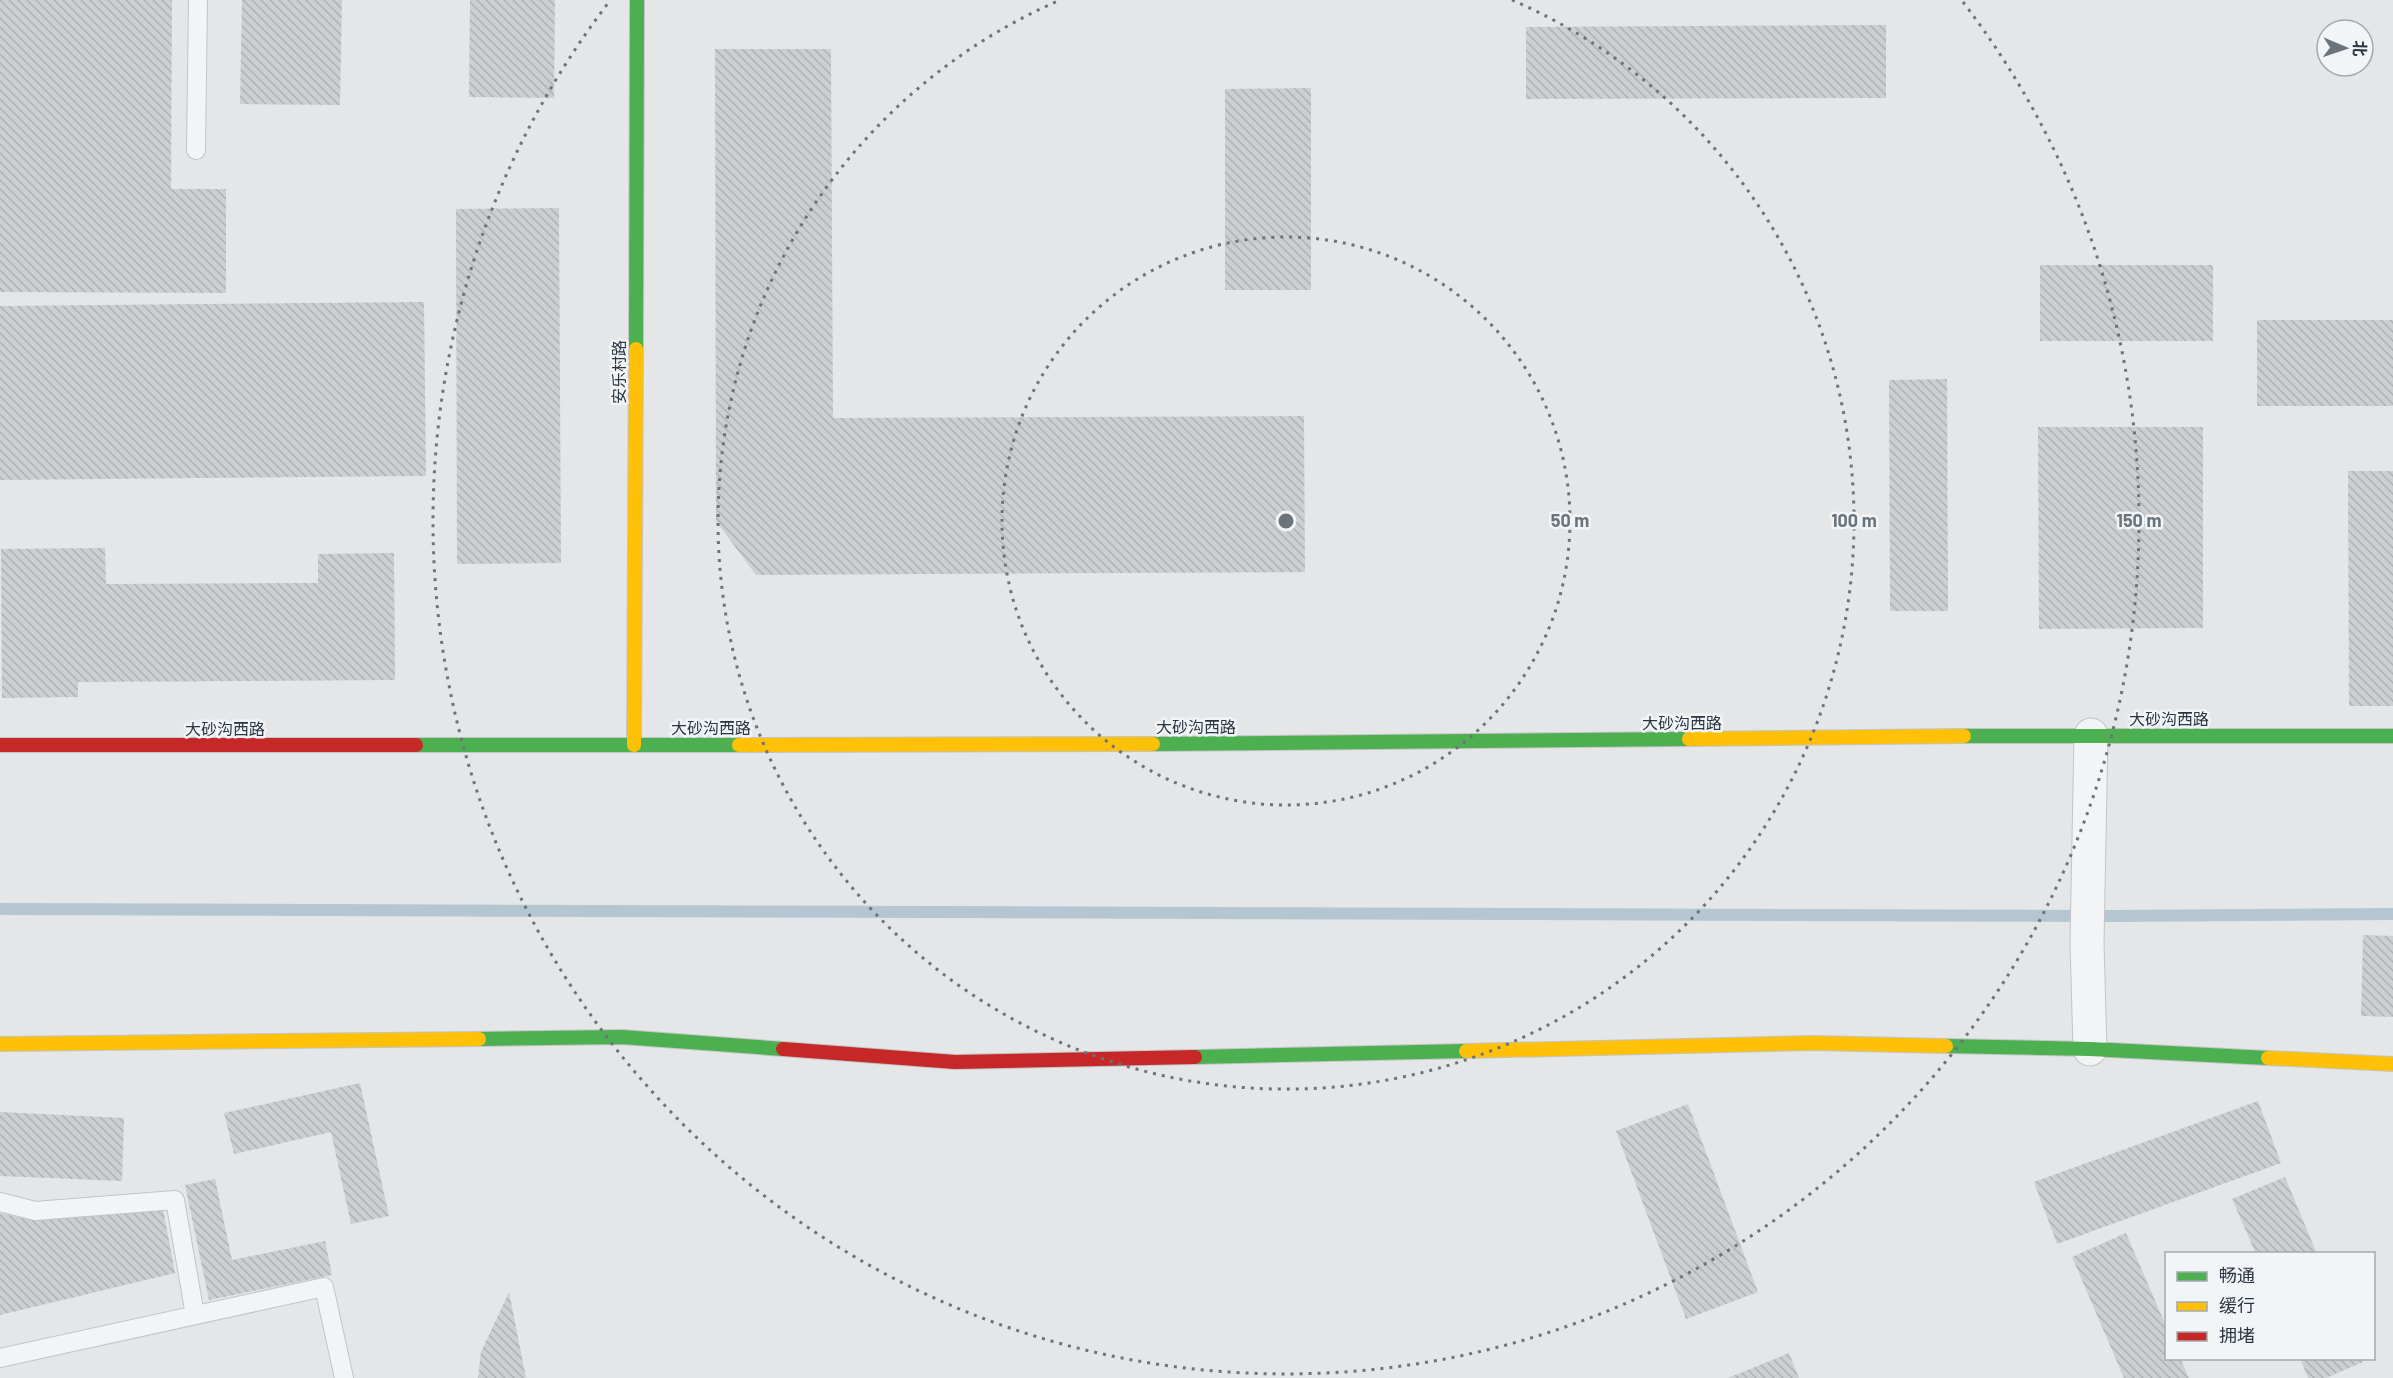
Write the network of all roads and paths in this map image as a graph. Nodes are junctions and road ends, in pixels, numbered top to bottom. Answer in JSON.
{"nodes":[{"id":1,"x":198,"y":0,"type":"edge"},
{"id":2,"x":637,"y":0,"type":"edge"},
{"id":3,"x":196,"y":150,"type":"dead end"},
{"id":4,"x":2091,"y":735,"type":"junction"},
{"id":5,"x":2393,"y":736,"type":"edge"},
{"id":6,"x":0,"y":745,"type":"edge"},
{"id":7,"x":634,"y":745,"type":"junction"},
{"id":8,"x":0,"y":1044,"type":"edge"},
{"id":9,"x":2090,"y":1049,"type":"junction"},
{"id":10,"x":2393,"y":1064,"type":"edge"},
{"id":11,"x":0,"y":1202,"type":"edge"},
{"id":12,"x":195,"y":1315,"type":"junction"},
{"id":13,"x":0,"y":1358,"type":"edge"},
{"id":14,"x":344,"y":1378,"type":"edge"}],
"edges":[{"from":1,"to":3,"type":"lane"},
{"from":2,"to":7,"type":"street","name":"安乐村路"},
{"from":4,"to":5,"type":"street","name":"大砂沟西路"},
{"from":4,"to":7,"type":"street","name":"大砂沟西路"},
{"from":4,"to":9,"type":"street"},
{"from":6,"to":7,"type":"street","name":"大砂沟西路"},
{"from":8,"to":9,"type":"street"},
{"from":9,"to":10,"type":"street"},
{"from":11,"to":12,"type":"lane"},
{"from":12,"to":13,"type":"lane"},
{"from":12,"to":14,"type":"lane"}]}
